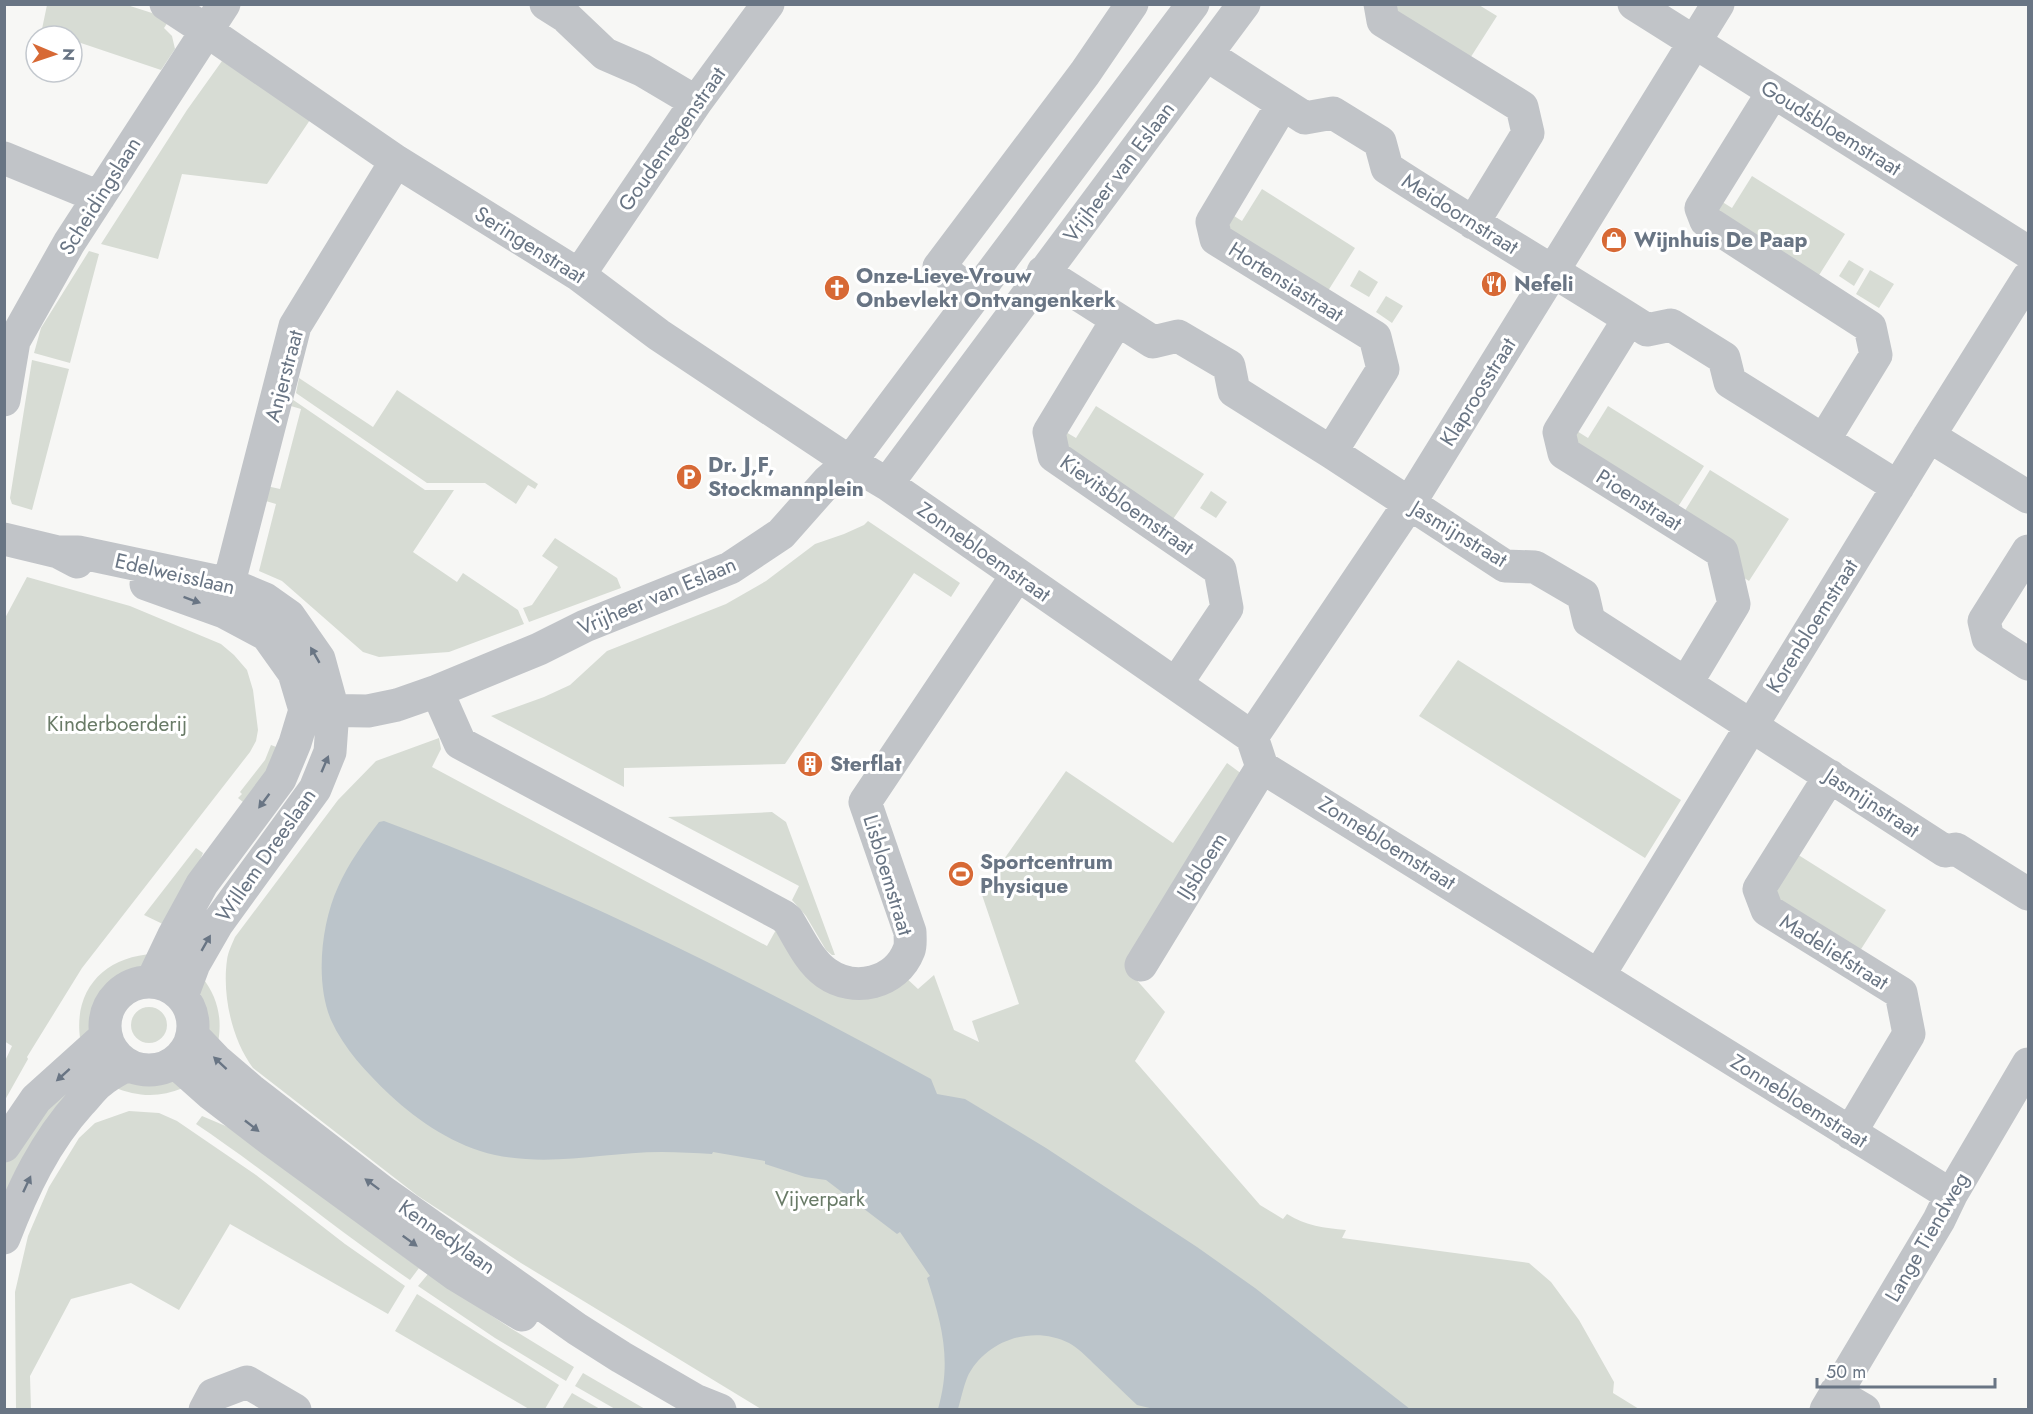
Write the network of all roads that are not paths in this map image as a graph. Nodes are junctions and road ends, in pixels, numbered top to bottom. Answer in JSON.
{"nodes":[{"id":1,"x":166,"y":4,"type":"edge"},
{"id":2,"x":546,"y":4,"type":"edge"},
{"id":3,"x":768,"y":4,"type":"edge"},
{"id":4,"x":1132,"y":4,"type":"edge"},
{"id":5,"x":1244,"y":4,"type":"edge"},
{"id":6,"x":1380,"y":4,"type":"edge"},
{"id":7,"x":1634,"y":4,"type":"edge"},
{"id":8,"x":1718,"y":4,"type":"edge"},
{"id":9,"x":1192,"y":5,"type":"edge"},
{"id":10,"x":215,"y":17,"type":"edge"},
{"id":11,"x":1694,"y":42,"type":"junction"},
{"id":12,"x":1207,"y":55,"type":"junction"},
{"id":13,"x":1773,"y":92,"type":"junction"},
{"id":14,"x":696,"y":102,"type":"junction"},
{"id":15,"x":1282,"y":105,"type":"junction"},
{"id":16,"x":4,"y":158,"type":"edge"},
{"id":17,"x":396,"y":161,"type":"junction"},
{"id":18,"x":99,"y":197,"type":"junction"},
{"id":19,"x":1473,"y":224,"type":"junction"},
{"id":20,"x":2028,"y":252,"type":"edge"},
{"id":21,"x":1552,"y":270,"type":"junction"},
{"id":22,"x":1043,"y":272,"type":"junction"},
{"id":23,"x":579,"y":275,"type":"junction"},
{"id":24,"x":2028,"y":278,"type":"edge"},
{"id":25,"x":975,"y":295,"type":"junction"},
{"id":26,"x":1629,"y":319,"type":"junction"},
{"id":27,"x":1117,"y":320,"type":"junction"},
{"id":28,"x":9,"y":340,"type":"edge"},
{"id":29,"x":4,"y":400,"type":"edge"},
{"id":30,"x":1929,"y":436,"type":"junction"},
{"id":31,"x":1824,"y":440,"type":"junction"},
{"id":32,"x":1331,"y":452,"type":"junction"},
{"id":33,"x":850,"y":462,"type":"junction"},
{"id":34,"x":887,"y":484,"type":"junction"},
{"id":35,"x":1898,"y":487,"type":"junction"},
{"id":36,"x":2028,"y":497,"type":"edge"},
{"id":37,"x":1409,"y":504,"type":"junction"},
{"id":38,"x":4,"y":539,"type":"edge"},
{"id":39,"x":2028,"y":551,"type":"edge"},
{"id":40,"x":1017,"y":575,"type":"junction"},
{"id":41,"x":226,"y":598,"type":"junction"},
{"id":42,"x":2028,"y":664,"type":"edge"},
{"id":43,"x":1687,"y":682,"type":"junction"},
{"id":44,"x":1176,"y":684,"type":"junction"},
{"id":45,"x":437,"y":691,"type":"junction"},
{"id":46,"x":319,"y":710,"type":"junction"},
{"id":47,"x":1751,"y":725,"type":"junction"},
{"id":48,"x":1257,"y":752,"type":"junction"},
{"id":49,"x":1830,"y":776,"type":"junction"},
{"id":50,"x":2028,"y":894,"type":"edge"},
{"id":51,"x":1141,"y":965,"type":"dead end"},
{"id":52,"x":1599,"y":975,"type":"junction"},
{"id":53,"x":152,"y":981,"type":"junction"},
{"id":54,"x":182,"y":996,"type":"junction"},
{"id":55,"x":106,"y":1036,"type":"junction"},
{"id":56,"x":184,"y":1049,"type":"junction"},
{"id":57,"x":2028,"y":1064,"type":"edge"},
{"id":58,"x":128,"y":1065,"type":"junction"},
{"id":59,"x":1850,"y":1133,"type":"junction"},
{"id":60,"x":4,"y":1146,"type":"edge"},
{"id":61,"x":1951,"y":1195,"type":"junction"},
{"id":62,"x":4,"y":1238,"type":"edge"},
{"id":63,"x":1831,"y":1401,"type":"edge"},
{"id":64,"x":205,"y":1410,"type":"edge"},
{"id":65,"x":295,"y":1410,"type":"edge"},
{"id":66,"x":673,"y":1410,"type":"edge"},
{"id":67,"x":720,"y":1410,"type":"edge"},
{"id":68,"x":1864,"y":1410,"type":"edge"}],
"edges":[{"from":1,"to":10,"type":"street","name":"Seringenstraat"},
{"from":2,"to":14,"type":"street"},
{"from":3,"to":14,"type":"street","name":"Goudenregenstraat"},
{"from":4,"to":25,"type":"street"},
{"from":5,"to":12,"type":"street","name":"Vrijheer van Eslaan"},
{"from":6,"to":19,"type":"street"},
{"from":7,"to":11,"type":"street","name":"Goudsbloemstraat"},
{"from":8,"to":11,"type":"street","name":"Klaproosstraat"},
{"from":9,"to":25,"type":"street","name":"Vrijheer van Eslaan"},
{"from":10,"to":17,"type":"street","name":"Seringenstraat"},
{"from":10,"to":18,"type":"street","name":"Scheidingslaan"},
{"from":11,"to":13,"type":"street","name":"Goudsbloemstraat"},
{"from":11,"to":21,"type":"street","name":"Klaproosstraat"},
{"from":12,"to":15,"type":"street","name":"Meidoornstraat"},
{"from":12,"to":22,"type":"street","name":"Vrijheer van Eslaan"},
{"from":13,"to":20,"type":"street","name":"Goudsbloemstraat"},
{"from":13,"to":31,"type":"street"},
{"from":14,"to":23,"type":"street","name":"Goudenregenstraat"},
{"from":15,"to":19,"type":"street","name":"Meidoornstraat"},
{"from":15,"to":32,"type":"street","name":"Hortensiastraat"},
{"from":16,"to":18,"type":"street"},
{"from":17,"to":23,"type":"street","name":"Seringenstraat"},
{"from":17,"to":41,"type":"street","name":"Anjerstraat"},
{"from":18,"to":28,"type":"street","name":"Scheidingslaan"},
{"from":19,"to":21,"type":"street","name":"Meidoornstraat"},
{"from":21,"to":26,"type":"street","name":"Meidoornstraat"},
{"from":21,"to":37,"type":"street","name":"Klaproosstraat"},
{"from":22,"to":27,"type":"street","name":"Jasmijnstraat"},
{"from":22,"to":34,"type":"street","name":"Vrijheer van Eslaan"},
{"from":23,"to":33,"type":"street","name":"Seringenstraat"},
{"from":24,"to":30,"type":"street","name":"Korenbloemstraat"},
{"from":25,"to":33,"type":"street","name":"Vrijheer van Eslaan"},
{"from":26,"to":31,"type":"street","name":"Meidoornstraat"},
{"from":26,"to":43,"type":"street","name":"Pioenstraat"},
{"from":27,"to":32,"type":"street","name":"Jasmijnstraat"},
{"from":27,"to":44,"type":"street","name":"Kievitsbloemstraat"},
{"from":28,"to":29,"type":"street","name":"Scheidingslaan"},
{"from":30,"to":35,"type":"street","name":"Korenbloemstraat"},
{"from":30,"to":36,"type":"street"},
{"from":31,"to":35,"type":"street","name":"Meidoornstraat"},
{"from":32,"to":37,"type":"street","name":"Jasmijnstraat"},
{"from":33,"to":34,"type":"street","name":"Zonnebloemstraat"},
{"from":33,"to":45,"type":"street","name":"Vrijheer van Eslaan"},
{"from":34,"to":40,"type":"street","name":"Zonnebloemstraat"},
{"from":35,"to":47,"type":"street","name":"Korenbloemstraat"},
{"from":37,"to":43,"type":"street","name":"Jasmijnstraat"},
{"from":37,"to":48,"type":"street","name":"Klaproosstraat"},
{"from":38,"to":41,"type":"street","name":"Edelweisslaan"},
{"from":39,"to":42,"type":"street"},
{"from":40,"to":44,"type":"street","name":"Zonnebloemstraat"},
{"from":40,"to":45,"type":"street","name":"Lisbloemstraat"},
{"from":41,"to":46,"type":"street","name":"Edelweisslaan"},
{"from":43,"to":47,"type":"street","name":"Jasmijnstraat"},
{"from":44,"to":48,"type":"street","name":"Zonnebloemstraat"},
{"from":45,"to":46,"type":"street","name":"Vrijheer van Eslaan"},
{"from":46,"to":53,"type":"street","name":"Willem Dreeslaan","one_way":true},
{"from":54,"to":46,"type":"street","name":"Willem Dreeslaan","one_way":true},
{"from":47,"to":49,"type":"street","name":"Jasmijnstraat"},
{"from":47,"to":52,"type":"street","name":"Korenbloemstraat"},
{"from":48,"to":51,"type":"street","name":"IJsbloem"},
{"from":48,"to":52,"type":"street","name":"Zonnebloemstraat"},
{"from":49,"to":50,"type":"street","name":"Jasmijnstraat"},
{"from":49,"to":59,"type":"street","name":"Madeliefstraat"},
{"from":52,"to":59,"type":"street","name":"Zonnebloemstraat"},
{"from":53,"to":54,"type":"street"},
{"from":53,"to":55,"type":"street"},
{"from":54,"to":56,"type":"street"},
{"from":55,"to":58,"type":"street"},
{"from":55,"to":60,"type":"street","one_way":true},
{"from":56,"to":58,"type":"street"},
{"from":56,"to":66,"type":"street","name":"Kennedylaan","one_way":true},
{"from":67,"to":56,"type":"street","name":"Kennedylaan","one_way":true},
{"from":57,"to":61,"type":"street","name":"Lange Tiendweg"},
{"from":62,"to":58,"type":"street","one_way":true},
{"from":59,"to":61,"type":"street","name":"Zonnebloemstraat"},
{"from":61,"to":63,"type":"street","name":"Lange Tiendweg"},
{"from":63,"to":68,"type":"street"},
{"from":64,"to":65,"type":"street"}]}
